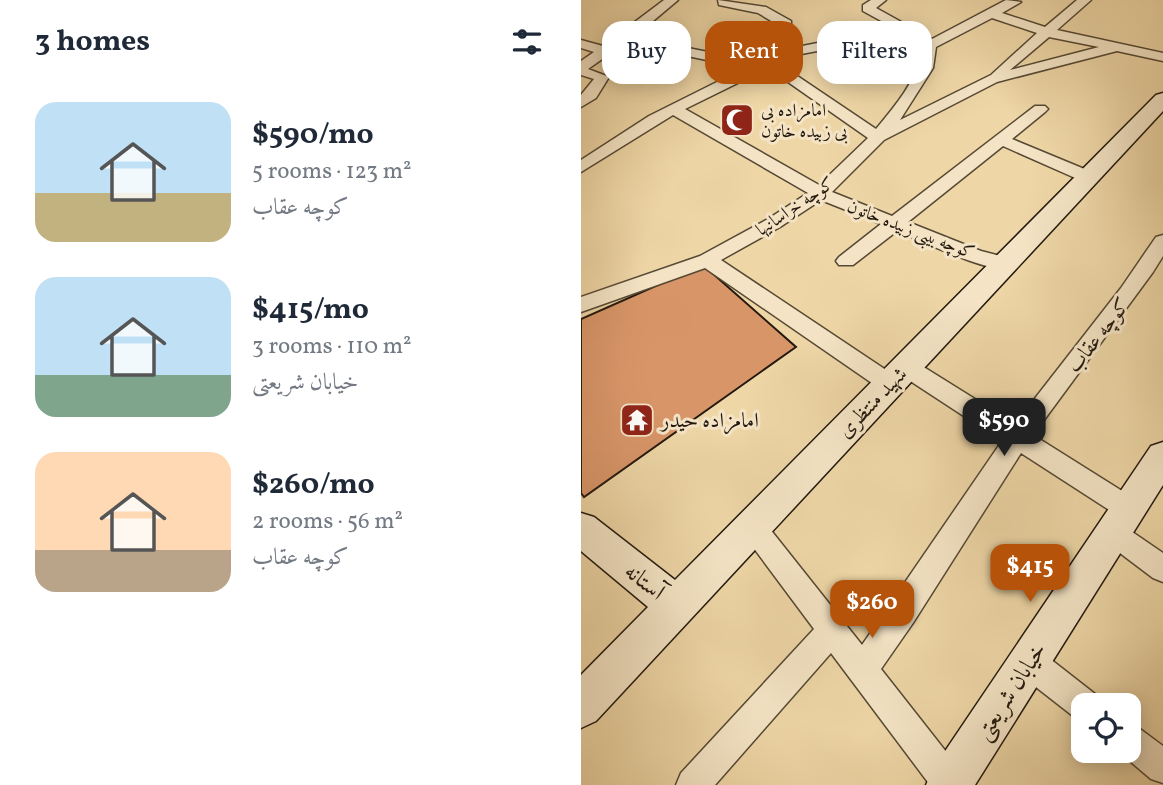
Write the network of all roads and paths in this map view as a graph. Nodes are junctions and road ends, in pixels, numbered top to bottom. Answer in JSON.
{"nodes":[{"id":1,"x":672,"y":0,"type":"edge"},
{"id":2,"x":724,"y":0,"type":"edge"},
{"id":3,"x":880,"y":0,"type":"edge"},
{"id":4,"x":1013,"y":1,"type":"edge"},
{"id":5,"x":1029,"y":1,"type":"edge"},
{"id":6,"x":1080,"y":1,"type":"edge"},
{"id":7,"x":991,"y":14,"type":"junction"},
{"id":8,"x":646,"y":21,"type":"edge"},
{"id":9,"x":781,"y":21,"type":"edge"},
{"id":10,"x":889,"y":21,"type":"edge"},
{"id":11,"x":1046,"y":32,"type":"junction"},
{"id":12,"x":581,"y":44,"type":"edge"},
{"id":13,"x":932,"y":44,"type":"edge"},
{"id":14,"x":1117,"y":47,"type":"junction"},
{"id":15,"x":602,"y":50,"type":"edge"},
{"id":16,"x":602,"y":53,"type":"edge"},
{"id":17,"x":1163,"y":57,"type":"edge"},
{"id":18,"x":581,"y":69,"type":"edge"},
{"id":19,"x":992,"y":79,"type":"junction"},
{"id":20,"x":723,"y":84,"type":"edge"},
{"id":21,"x":795,"y":84,"type":"edge"},
{"id":22,"x":916,"y":84,"type":"edge"},
{"id":23,"x":1163,"y":99,"type":"edge"},
{"id":24,"x":581,"y":102,"type":"edge"},
{"id":25,"x":673,"y":109,"type":"junction"},
{"id":26,"x":1040,"y":109,"type":"dead end"},
{"id":27,"x":878,"y":137,"type":"junction"},
{"id":28,"x":999,"y":139,"type":"junction"},
{"id":29,"x":581,"y":167,"type":"edge"},
{"id":30,"x":1088,"y":177,"type":"junction"},
{"id":31,"x":820,"y":193,"type":"junction"},
{"id":32,"x":893,"y":224,"type":"junction"},
{"id":33,"x":1163,"y":242,"type":"edge"},
{"id":34,"x":707,"y":260,"type":"junction"},
{"id":35,"x":846,"y":261,"type":"dead end"},
{"id":36,"x":1005,"y":264,"type":"junction"},
{"id":37,"x":581,"y":305,"type":"edge"},
{"id":38,"x":898,"y":376,"type":"junction"},
{"id":39,"x":1016,"y":439,"type":"junction"},
{"id":40,"x":1163,"y":456,"type":"edge"},
{"id":41,"x":1121,"y":521,"type":"junction"},
{"id":42,"x":753,"y":527,"type":"junction"},
{"id":43,"x":581,"y":529,"type":"edge"},
{"id":44,"x":1163,"y":569,"type":"edge"},
{"id":45,"x":677,"y":606,"type":"junction"},
{"id":46,"x":833,"y":629,"type":"junction"},
{"id":47,"x":1029,"y":662,"type":"junction"},
{"id":48,"x":862,"y":668,"type":"junction"},
{"id":49,"x":1071,"y":695,"type":"edge"},
{"id":50,"x":581,"y":706,"type":"edge"},
{"id":51,"x":1141,"y":750,"type":"edge"},
{"id":52,"x":1163,"y":767,"type":"edge"},
{"id":53,"x":693,"y":785,"type":"edge"},
{"id":54,"x":950,"y":785,"type":"edge"}],
"edges":[{"from":1,"to":8,"type":"street"},
{"from":2,"to":9,"type":"street"},
{"from":3,"to":10,"type":"street"},
{"from":4,"to":5,"type":"street"},
{"from":4,"to":7,"type":"street"},
{"from":6,"to":11,"type":"street"},
{"from":7,"to":11,"type":"street"},
{"from":7,"to":13,"type":"street"},
{"from":11,"to":14,"type":"street"},
{"from":11,"to":19,"type":"street"},
{"from":12,"to":15,"type":"street"},
{"from":14,"to":17,"type":"street"},
{"from":14,"to":19,"type":"street"},
{"from":16,"to":18,"type":"street"},
{"from":18,"to":24,"type":"street"},
{"from":19,"to":27,"type":"street","name":"کوچه خراسانیها"},
{"from":20,"to":25,"type":"street"},
{"from":21,"to":27,"type":"street"},
{"from":22,"to":27,"type":"street"},
{"from":23,"to":30,"type":"street","name":"شهید منتظری"},
{"from":25,"to":29,"type":"street"},
{"from":25,"to":31,"type":"street","name":"کوچه بیبی زبیده خاتون"},
{"from":26,"to":28,"type":"street"},
{"from":27,"to":31,"type":"street","name":"کوچه خراسانیها"},
{"from":28,"to":30,"type":"street"},
{"from":28,"to":32,"type":"street"},
{"from":30,"to":36,"type":"street","name":"شهید منتظری"},
{"from":31,"to":32,"type":"street","name":"کوچه بیبی زبیده خاتون"},
{"from":31,"to":34,"type":"street","name":"کوچه خراسانیها"},
{"from":32,"to":35,"type":"street"},
{"from":32,"to":36,"type":"street","name":"کوچه بیبی زبیده خاتون"},
{"from":33,"to":39,"type":"street","name":"کوچه عقاب"},
{"from":34,"to":37,"type":"street","name":"کوچه خراسانیها"},
{"from":34,"to":38,"type":"street"},
{"from":36,"to":38,"type":"street","name":"شهید منتظری"},
{"from":38,"to":39,"type":"street"},
{"from":38,"to":42,"type":"street","name":"شهید منتظری"},
{"from":39,"to":41,"type":"street"},
{"from":39,"to":48,"type":"street","name":"کوچه عقاب"},
{"from":40,"to":41,"type":"street","name":"خیابان شریعتی"},
{"from":41,"to":44,"type":"street"},
{"from":41,"to":47,"type":"street","name":"خیابان شریعتی"},
{"from":42,"to":45,"type":"street","name":"شهید منتظری"},
{"from":42,"to":46,"type":"street"},
{"from":43,"to":45,"type":"street","name":"آستانه"},
{"from":45,"to":50,"type":"street","name":"شهید منتظری"},
{"from":46,"to":48,"type":"street"},
{"from":46,"to":53,"type":"street"},
{"from":47,"to":49,"type":"street"},
{"from":47,"to":54,"type":"street","name":"خیابان شریعتی"},
{"from":48,"to":54,"type":"street"},
{"from":51,"to":52,"type":"street"}]}
